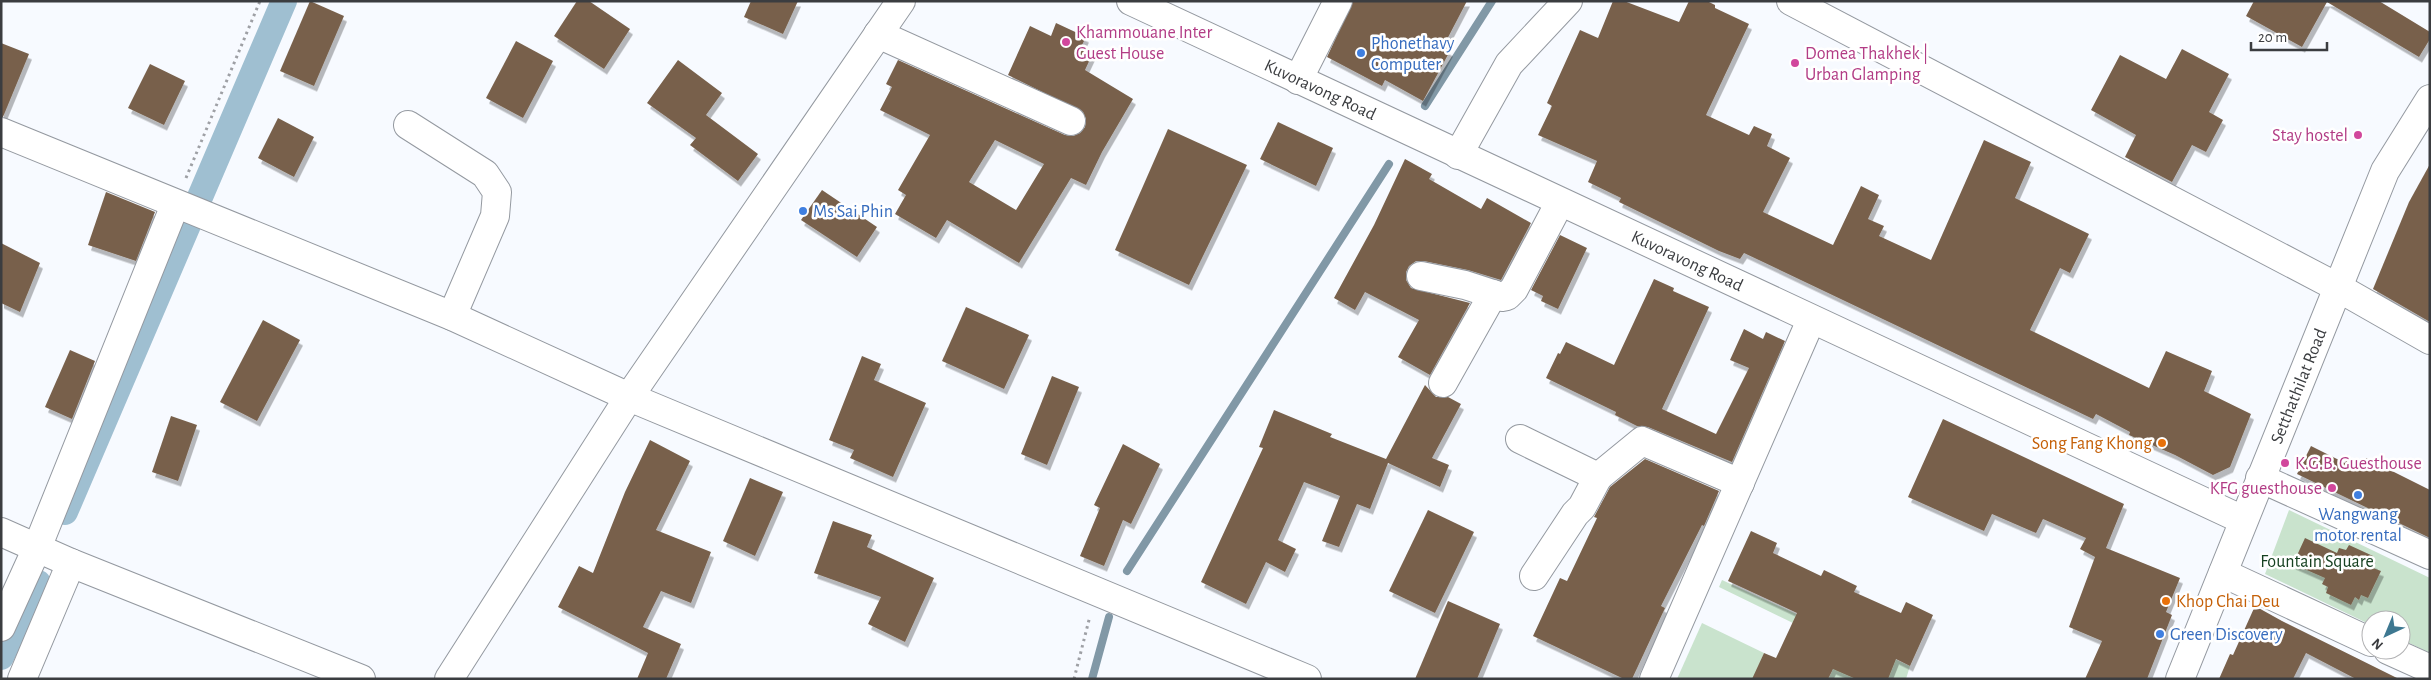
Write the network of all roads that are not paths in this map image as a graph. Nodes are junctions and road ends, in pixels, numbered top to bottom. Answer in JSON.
{"nodes":[{"id":1,"x":900,"y":1,"type":"edge"},
{"id":2,"x":1131,"y":1,"type":"edge"},
{"id":3,"x":1338,"y":1,"type":"edge"},
{"id":4,"x":1568,"y":1,"type":"edge"},
{"id":5,"x":1791,"y":1,"type":"edge"},
{"id":6,"x":878,"y":34,"type":"junction"},
{"id":7,"x":1298,"y":80,"type":"junction"},
{"id":8,"x":2430,"y":99,"type":"edge"},
{"id":9,"x":1071,"y":121,"type":"dead end"},
{"id":10,"x":408,"y":125,"type":"dead end"},
{"id":11,"x":1,"y":132,"type":"edge"},
{"id":12,"x":1458,"y":155,"type":"junction"},
{"id":13,"x":1560,"y":202,"type":"junction"},
{"id":14,"x":186,"y":209,"type":"junction"},
{"id":15,"x":1420,"y":276,"type":"dead end"},
{"id":16,"x":2337,"y":287,"type":"junction"},
{"id":17,"x":1494,"y":294,"type":"junction"},
{"id":18,"x":452,"y":316,"type":"junction"},
{"id":19,"x":1811,"y":320,"type":"junction"},
{"id":20,"x":2430,"y":340,"type":"edge"},
{"id":21,"x":1443,"y":383,"type":"dead end"},
{"id":22,"x":629,"y":397,"type":"junction"},
{"id":23,"x":1520,"y":439,"type":"dead end"},
{"id":24,"x":1598,"y":476,"type":"junction"},
{"id":25,"x":2260,"y":478,"type":"junction"},
{"id":26,"x":1740,"y":482,"type":"junction"},
{"id":27,"x":2243,"y":520,"type":"junction"},
{"id":28,"x":1,"y":532,"type":"edge"},
{"id":29,"x":37,"y":548,"type":"junction"},
{"id":30,"x":2430,"y":556,"type":"edge"},
{"id":31,"x":71,"y":563,"type":"junction"},
{"id":32,"x":2223,"y":573,"type":"junction"},
{"id":33,"x":1534,"y":576,"type":"dead end"},
{"id":34,"x":16,"y":633,"type":"edge"},
{"id":35,"x":2361,"y":637,"type":"edge"},
{"id":36,"x":2409,"y":660,"type":"edge"},
{"id":37,"x":2430,"y":670,"type":"edge"},
{"id":38,"x":22,"y":679,"type":"edge"},
{"id":39,"x":361,"y":679,"type":"edge"},
{"id":40,"x":449,"y":679,"type":"edge"},
{"id":41,"x":1307,"y":679,"type":"edge"},
{"id":42,"x":1654,"y":679,"type":"edge"},
{"id":43,"x":2180,"y":679,"type":"edge"}],
"edges":[{"from":1,"to":6,"type":"street"},
{"from":2,"to":7,"type":"street","name":"Kuvoravong Road"},
{"from":3,"to":7,"type":"street"},
{"from":4,"to":12,"type":"street"},
{"from":5,"to":16,"type":"street"},
{"from":6,"to":9,"type":"street"},
{"from":6,"to":22,"type":"street"},
{"from":7,"to":12,"type":"street","name":"Kuvoravong Road"},
{"from":8,"to":16,"type":"street","name":"Setthathilat Road"},
{"from":10,"to":18,"type":"street"},
{"from":11,"to":14,"type":"street"},
{"from":12,"to":13,"type":"street","name":"Kuvoravong Road"},
{"from":13,"to":17,"type":"street"},
{"from":13,"to":19,"type":"street","name":"Kuvoravong Road"},
{"from":14,"to":18,"type":"street"},
{"from":14,"to":29,"type":"street"},
{"from":15,"to":17,"type":"street"},
{"from":16,"to":20,"type":"street"},
{"from":16,"to":25,"type":"street","name":"Setthathilat Road"},
{"from":17,"to":21,"type":"street"},
{"from":18,"to":22,"type":"street"},
{"from":19,"to":26,"type":"street"},
{"from":19,"to":27,"type":"street","name":"Kuvoravong Road"},
{"from":22,"to":40,"type":"street"},
{"from":22,"to":41,"type":"street"},
{"from":23,"to":24,"type":"street"},
{"from":24,"to":26,"type":"street"},
{"from":24,"to":33,"type":"street"},
{"from":25,"to":27,"type":"street","name":"Setthathilat Road"},
{"from":25,"to":30,"type":"street"},
{"from":26,"to":42,"type":"street"},
{"from":27,"to":32,"type":"street","name":"Setthathilat Road"},
{"from":28,"to":29,"type":"street"},
{"from":29,"to":31,"type":"street"},
{"from":29,"to":34,"type":"street"},
{"from":31,"to":34,"type":"street"},
{"from":31,"to":39,"type":"street"},
{"from":32,"to":35,"type":"street"},
{"from":32,"to":43,"type":"street","name":"Setthathilat Road"},
{"from":34,"to":38,"type":"street"},
{"from":36,"to":37,"type":"street"}]}
